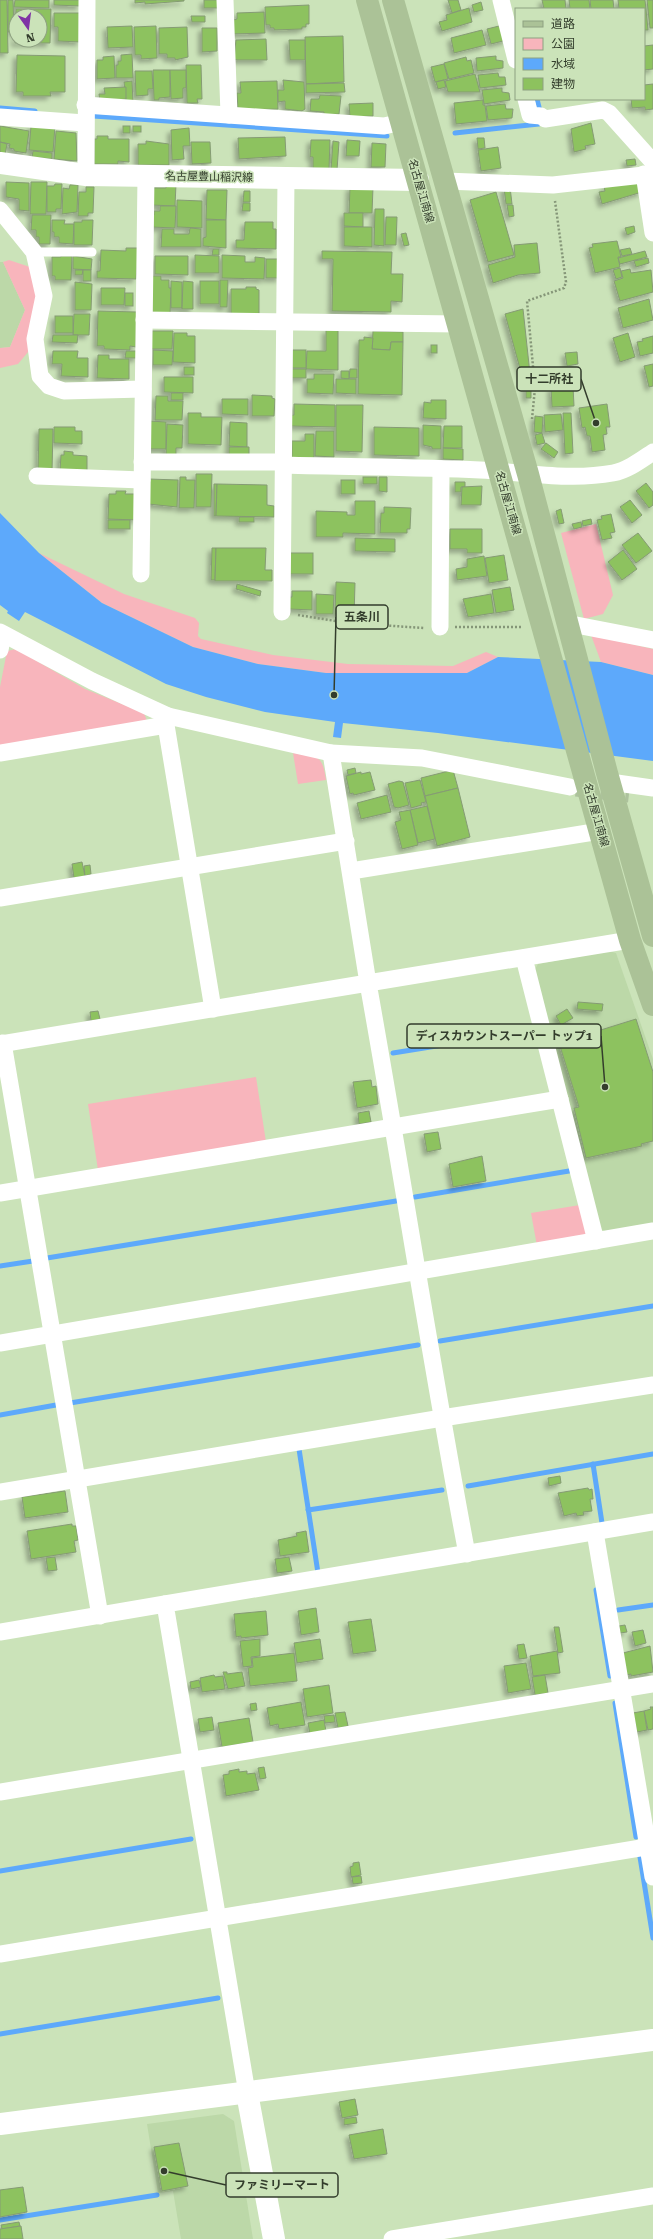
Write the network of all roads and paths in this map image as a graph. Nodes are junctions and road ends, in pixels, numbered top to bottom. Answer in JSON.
{"nodes":[{"id":1,"x":87,"y":0,"type":"edge"},
{"id":2,"x":225,"y":0,"type":"edge"},
{"id":3,"x":367,"y":0,"type":"edge"},
{"id":4,"x":393,"y":0,"type":"edge"},
{"id":5,"x":501,"y":0,"type":"edge"},
{"id":6,"x":515,"y":56,"type":"edge"},
{"id":7,"x":526,"y":100,"type":"edge"},
{"id":8,"x":85,"y":105,"type":"junction"},
{"id":9,"x":229,"y":115,"type":"junction"},
{"id":10,"x":0,"y":117,"type":"edge"},
{"id":11,"x":402,"y":122,"type":"junction"},
{"id":12,"x":85,"y":123,"type":"junction"},
{"id":13,"x":0,"y":163,"type":"edge"},
{"id":14,"x":650,"y":170,"type":"edge"},
{"id":15,"x":86,"y":175,"type":"junction"},
{"id":16,"x":146,"y":176,"type":"junction"},
{"id":17,"x":286,"y":178,"type":"junction"},
{"id":18,"x":418,"y":180,"type":"junction"},
{"id":19,"x":445,"y":181,"type":"junction"},
{"id":20,"x":553,"y":184,"type":"junction"},
{"id":21,"x":0,"y":210,"type":"edge"},
{"id":22,"x":653,"y":233,"type":"edge"},
{"id":23,"x":34,"y":252,"type":"junction"},
{"id":24,"x":92,"y":252,"type":"dead end"},
{"id":25,"x":144,"y":320,"type":"junction"},
{"id":26,"x":285,"y":322,"type":"junction"},
{"id":27,"x":459,"y":324,"type":"junction"},
{"id":28,"x":143,"y":388,"type":"junction"},
{"id":29,"x":531,"y":424,"type":"dead end"},
{"id":30,"x":653,"y":452,"type":"edge"},
{"id":31,"x":142,"y":462,"type":"junction"},
{"id":32,"x":284,"y":464,"type":"junction"},
{"id":33,"x":441,"y":469,"type":"junction"},
{"id":34,"x":500,"y":472,"type":"junction"},
{"id":35,"x":528,"y":474,"type":"junction"},
{"id":36,"x":37,"y":476,"type":"dead end"},
{"id":37,"x":142,"y":480,"type":"junction"},
{"id":38,"x":141,"y":574,"type":"dead end"},
{"id":39,"x":282,"y":612,"type":"joint"},
{"id":40,"x":440,"y":627,"type":"junction"},
{"id":41,"x":545,"y":632,"type":"junction"},
{"id":42,"x":569,"y":633,"type":"junction"},
{"id":43,"x":651,"y":637,"type":"edge"},
{"id":44,"x":1,"y":639,"type":"edge"},
{"id":45,"x":167,"y":721,"type":"junction"},
{"id":46,"x":0,"y":753,"type":"edge"},
{"id":47,"x":331,"y":753,"type":"junction"},
{"id":48,"x":608,"y":778,"type":"junction"},
{"id":49,"x":577,"y":779,"type":"junction"},
{"id":50,"x":653,"y":788,"type":"edge"},
{"id":51,"x":629,"y":794,"type":"tunnel mouth"},
{"id":52,"x":653,"y":797,"type":"edge"},
{"id":53,"x":600,"y":831,"type":"junction"},
{"id":54,"x":346,"y":841,"type":"junction"},
{"id":55,"x":190,"y":867,"type":"junction"},
{"id":56,"x":351,"y":871,"type":"junction"},
{"id":57,"x":0,"y":898,"type":"edge"},
{"id":58,"x":653,"y":936,"type":"edge"},
{"id":59,"x":630,"y":940,"type":"junction"},
{"id":60,"x":524,"y":958,"type":"junction"},
{"id":61,"x":368,"y":983,"type":"junction"},
{"id":62,"x":653,"y":1005,"type":"edge"},
{"id":63,"x":213,"y":1009,"type":"junction"},
{"id":64,"x":2,"y":1043,"type":"edge"},
{"id":65,"x":560,"y":1100,"type":"junction"},
{"id":66,"x":394,"y":1127,"type":"junction"},
{"id":67,"x":28,"y":1188,"type":"junction"},
{"id":68,"x":0,"y":1193,"type":"edge"},
{"id":69,"x":653,"y":1231,"type":"edge"},
{"id":70,"x":596,"y":1241,"type":"junction"},
{"id":71,"x":417,"y":1271,"type":"junction"},
{"id":72,"x":52,"y":1334,"type":"junction"},
{"id":73,"x":0,"y":1343,"type":"edge"},
{"id":74,"x":653,"y":1385,"type":"edge"},
{"id":75,"x":442,"y":1418,"type":"junction"},
{"id":76,"x":77,"y":1480,"type":"junction"},
{"id":77,"x":0,"y":1492,"type":"edge"},
{"id":78,"x":653,"y":1522,"type":"edge"},
{"id":79,"x":595,"y":1532,"type":"junction"},
{"id":80,"x":467,"y":1554,"type":"junction"},
{"id":81,"x":165,"y":1604,"type":"junction"},
{"id":82,"x":100,"y":1616,"type":"junction"},
{"id":83,"x":0,"y":1632,"type":"edge"},
{"id":84,"x":653,"y":1684,"type":"edge"},
{"id":85,"x":622,"y":1690,"type":"junction"},
{"id":86,"x":192,"y":1761,"type":"junction"},
{"id":87,"x":0,"y":1792,"type":"edge"},
{"id":88,"x":650,"y":1846,"type":"edge"},
{"id":89,"x":653,"y":1877,"type":"edge"},
{"id":90,"x":218,"y":1918,"type":"junction"},
{"id":91,"x":0,"y":1954,"type":"edge"},
{"id":92,"x":653,"y":2040,"type":"edge"},
{"id":93,"x":247,"y":2094,"type":"junction"},
{"id":94,"x":0,"y":2124,"type":"edge"},
{"id":95,"x":653,"y":2196,"type":"edge"},
{"id":96,"x":274,"y":2239,"type":"edge"},
{"id":97,"x":392,"y":2239,"type":"edge"}],
"edges":[{"from":1,"to":8,"type":"street"},
{"from":2,"to":9,"type":"street"},
{"from":3,"to":11,"type":"main road","name":"名古屋江南線"},
{"from":4,"to":19,"type":"main road","name":"名古屋江南線"},
{"from":5,"to":6,"type":"street"},
{"from":7,"to":14,"type":"street"},
{"from":8,"to":9,"type":"street"},
{"from":8,"to":12,"type":"street"},
{"from":9,"to":11,"type":"street"},
{"from":10,"to":12,"type":"street"},
{"from":11,"to":18,"type":"main road","name":"名古屋江南線"},
{"from":12,"to":15,"type":"street"},
{"from":13,"to":15,"type":"street","name":"名古屋豊山稲沢線"},
{"from":14,"to":20,"type":"street"},
{"from":14,"to":22,"type":"street"},
{"from":15,"to":16,"type":"street","name":"名古屋豊山稲沢線"},
{"from":16,"to":17,"type":"street","name":"名古屋豊山稲沢線"},
{"from":16,"to":25,"type":"street"},
{"from":17,"to":18,"type":"street","name":"名古屋豊山稲沢線"},
{"from":17,"to":26,"type":"street"},
{"from":18,"to":27,"type":"main road","name":"名古屋江南線"},
{"from":19,"to":20,"type":"street"},
{"from":19,"to":35,"type":"main road","name":"名古屋江南線"},
{"from":20,"to":29,"type":"path"},
{"from":21,"to":23,"type":"street"},
{"from":23,"to":24,"type":"lane"},
{"from":23,"to":28,"type":"street"},
{"from":25,"to":26,"type":"street"},
{"from":25,"to":28,"type":"street"},
{"from":26,"to":27,"type":"street"},
{"from":26,"to":32,"type":"street"},
{"from":27,"to":34,"type":"main road","name":"名古屋江南線"},
{"from":28,"to":31,"type":"street"},
{"from":30,"to":35,"type":"street"},
{"from":31,"to":32,"type":"street"},
{"from":31,"to":37,"type":"street"},
{"from":32,"to":33,"type":"street"},
{"from":32,"to":39,"type":"street"},
{"from":33,"to":34,"type":"street"},
{"from":33,"to":40,"type":"street"},
{"from":34,"to":35,"type":"street"},
{"from":34,"to":41,"type":"main road","name":"名古屋江南線"},
{"from":35,"to":42,"type":"main road","name":"名古屋江南線"},
{"from":36,"to":37,"type":"street"},
{"from":37,"to":38,"type":"street"},
{"from":39,"to":40,"type":"path"},
{"from":40,"to":41,"type":"path"},
{"from":41,"to":49,"type":"main road","name":"名古屋江南線"},
{"from":42,"to":43,"type":"street"},
{"from":42,"to":48,"type":"main road","name":"名古屋江南線"},
{"from":44,"to":45,"type":"street"},
{"from":45,"to":46,"type":"street"},
{"from":45,"to":47,"type":"street"},
{"from":45,"to":55,"type":"street"},
{"from":47,"to":49,"type":"street"},
{"from":47,"to":54,"type":"street"},
{"from":48,"to":50,"type":"street"},
{"from":48,"to":58,"type":"main road","name":"名古屋江南線"},
{"from":49,"to":53,"type":"main road","name":"名古屋江南線"},
{"from":51,"to":52,"type":"street"},
{"from":53,"to":56,"type":"street"},
{"from":53,"to":59,"type":"main road","name":"名古屋江南線"},
{"from":54,"to":55,"type":"street"},
{"from":54,"to":56,"type":"street"},
{"from":55,"to":57,"type":"street"},
{"from":55,"to":63,"type":"street"},
{"from":56,"to":61,"type":"street"},
{"from":59,"to":60,"type":"street"},
{"from":59,"to":62,"type":"main road","name":"名古屋江南線"},
{"from":60,"to":61,"type":"street"},
{"from":60,"to":65,"type":"street"},
{"from":61,"to":63,"type":"street"},
{"from":61,"to":66,"type":"street"},
{"from":63,"to":64,"type":"street"},
{"from":64,"to":67,"type":"street"},
{"from":65,"to":66,"type":"street"},
{"from":65,"to":70,"type":"street"},
{"from":66,"to":67,"type":"street"},
{"from":66,"to":71,"type":"street"},
{"from":67,"to":68,"type":"street"},
{"from":67,"to":72,"type":"street"},
{"from":69,"to":70,"type":"street"},
{"from":70,"to":71,"type":"street"},
{"from":71,"to":72,"type":"street"},
{"from":71,"to":75,"type":"street"},
{"from":72,"to":73,"type":"street"},
{"from":72,"to":76,"type":"street"},
{"from":74,"to":75,"type":"street"},
{"from":75,"to":76,"type":"street"},
{"from":75,"to":80,"type":"street"},
{"from":76,"to":77,"type":"street"},
{"from":76,"to":82,"type":"street"},
{"from":78,"to":79,"type":"street"},
{"from":79,"to":80,"type":"street"},
{"from":79,"to":85,"type":"street"},
{"from":80,"to":81,"type":"street"},
{"from":81,"to":82,"type":"street"},
{"from":81,"to":86,"type":"street"},
{"from":82,"to":83,"type":"street"},
{"from":84,"to":85,"type":"street"},
{"from":85,"to":86,"type":"street"},
{"from":85,"to":88,"type":"street"},
{"from":86,"to":87,"type":"street"},
{"from":86,"to":90,"type":"street"},
{"from":88,"to":89,"type":"street"},
{"from":88,"to":90,"type":"street"},
{"from":90,"to":91,"type":"street"},
{"from":90,"to":93,"type":"street"},
{"from":92,"to":93,"type":"street"},
{"from":93,"to":94,"type":"street"},
{"from":93,"to":96,"type":"street"},
{"from":95,"to":97,"type":"street"}]}
